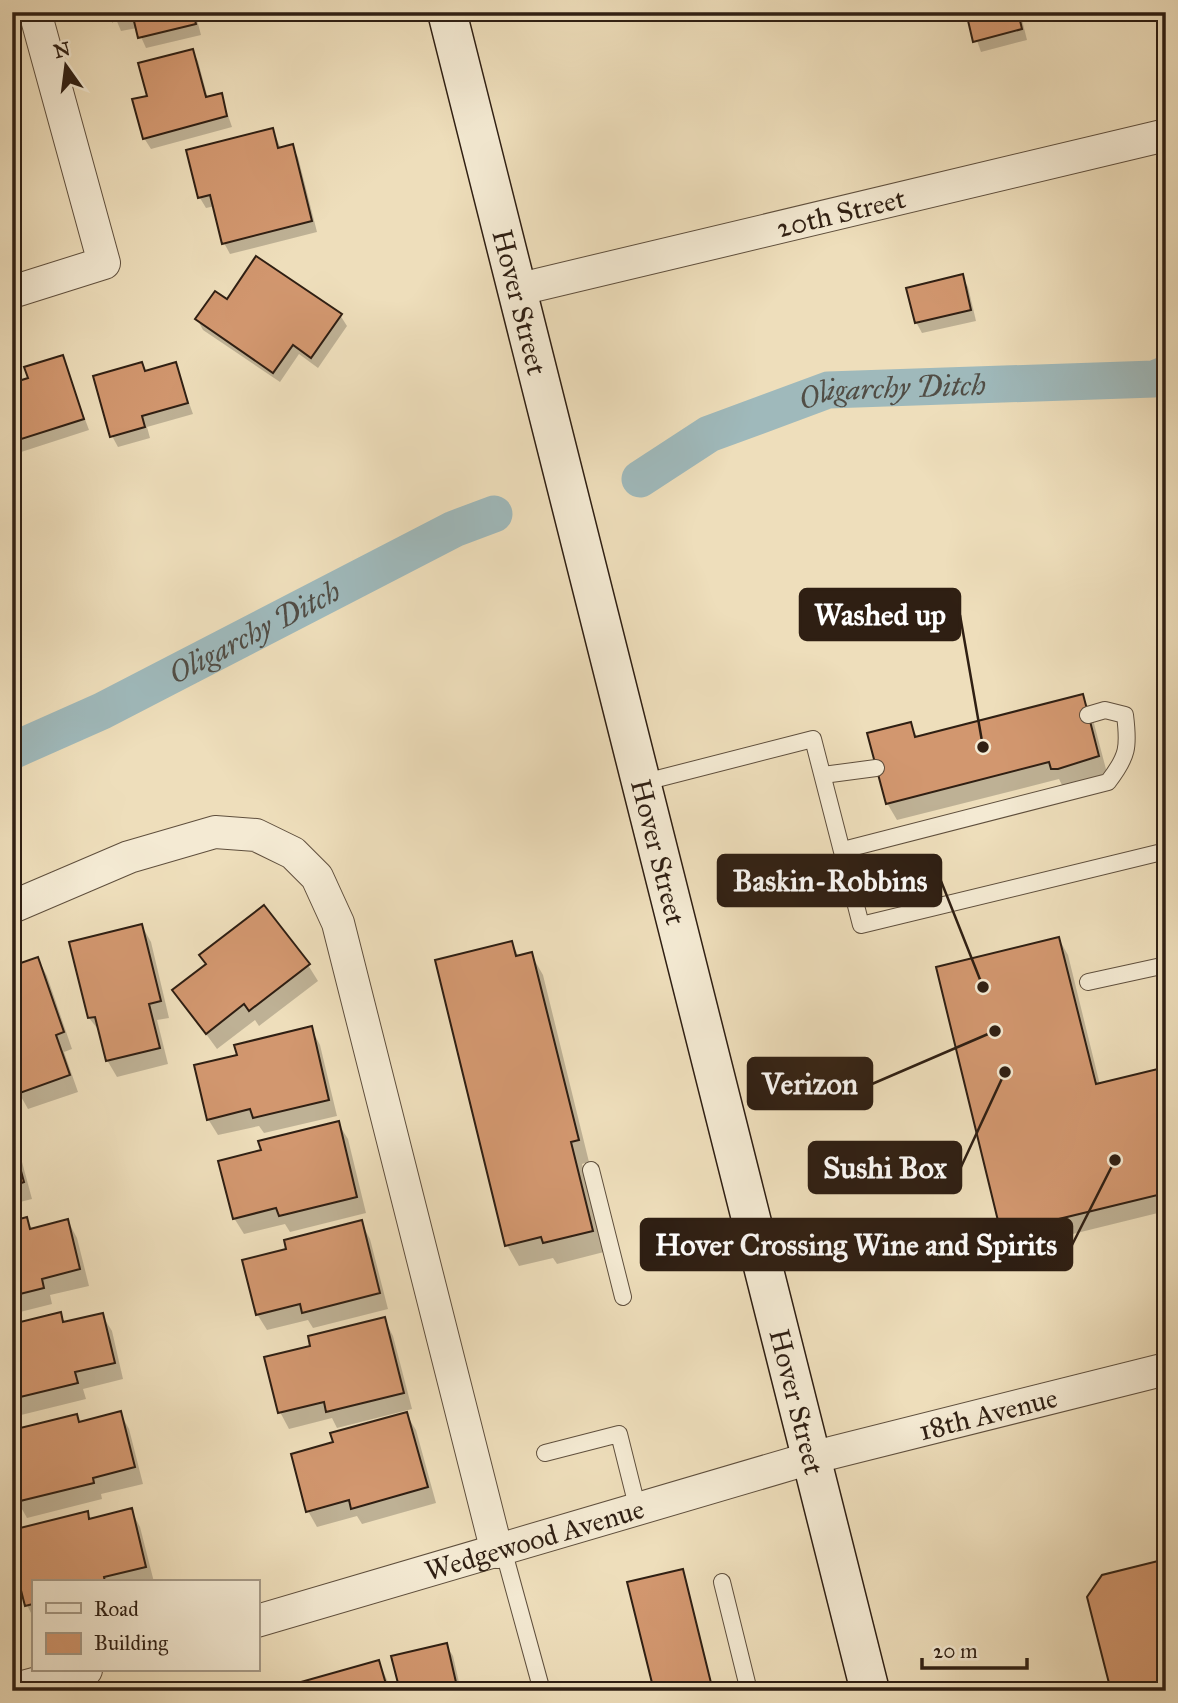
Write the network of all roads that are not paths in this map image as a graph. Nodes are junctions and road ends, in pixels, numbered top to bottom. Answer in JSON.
{"nodes":[{"id":1,"x":35,"y":12,"type":"edge"},
{"id":2,"x":447,"y":12,"type":"edge"},
{"id":3,"x":1166,"y":135,"type":"edge"},
{"id":4,"x":516,"y":289,"type":"junction"},
{"id":5,"x":12,"y":292,"type":"edge"},
{"id":6,"x":1088,"y":715,"type":"dead end"},
{"id":7,"x":876,"y":768,"type":"dead end"},
{"id":8,"x":823,"y":775,"type":"junction"},
{"id":9,"x":641,"y":783,"type":"junction"},
{"id":10,"x":843,"y":850,"type":"junction"},
{"id":11,"x":1166,"y":851,"type":"edge"},
{"id":12,"x":12,"y":907,"type":"edge"},
{"id":13,"x":1166,"y":965,"type":"edge"},
{"id":14,"x":1088,"y":982,"type":"dead end"},
{"id":15,"x":592,"y":1170,"type":"dead end"},
{"id":16,"x":624,"y":1297,"type":"dead end"},
{"id":17,"x":1166,"y":1369,"type":"edge"},
{"id":18,"x":545,"y":1453,"type":"dead end"},
{"id":19,"x":811,"y":1458,"type":"junction"},
{"id":20,"x":638,"y":1510,"type":"junction"},
{"id":21,"x":500,"y":1550,"type":"junction"},
{"id":22,"x":722,"y":1581,"type":"dead end"},
{"id":23,"x":259,"y":1620,"type":"edge"},
{"id":24,"x":79,"y":1672,"type":"edge"},
{"id":25,"x":12,"y":1690,"type":"edge"},
{"id":26,"x":542,"y":1691,"type":"edge"},
{"id":27,"x":748,"y":1691,"type":"edge"},
{"id":28,"x":870,"y":1691,"type":"edge"}],
"edges":[{"from":1,"to":5,"type":"street"},
{"from":2,"to":4,"type":"main road","name":"Hover Street"},
{"from":3,"to":4,"type":"street","name":"20th Street"},
{"from":4,"to":9,"type":"main road","name":"Hover Street"},
{"from":6,"to":10,"type":"lane"},
{"from":7,"to":8,"type":"lane"},
{"from":8,"to":9,"type":"lane"},
{"from":8,"to":10,"type":"lane"},
{"from":9,"to":19,"type":"main road","name":"Hover Street"},
{"from":10,"to":11,"type":"lane"},
{"from":12,"to":21,"type":"street"},
{"from":13,"to":14,"type":"lane"},
{"from":15,"to":16,"type":"lane"},
{"from":17,"to":19,"type":"street","name":"18th Avenue"},
{"from":18,"to":20,"type":"lane"},
{"from":19,"to":20,"type":"street","name":"Wedgewood Avenue"},
{"from":19,"to":28,"type":"main road","name":"Hover Street"},
{"from":20,"to":21,"type":"street","name":"Wedgewood Avenue"},
{"from":21,"to":23,"type":"street","name":"Wedgewood Avenue"},
{"from":21,"to":26,"type":"lane"},
{"from":22,"to":27,"type":"lane"},
{"from":24,"to":25,"type":"street"}]}
